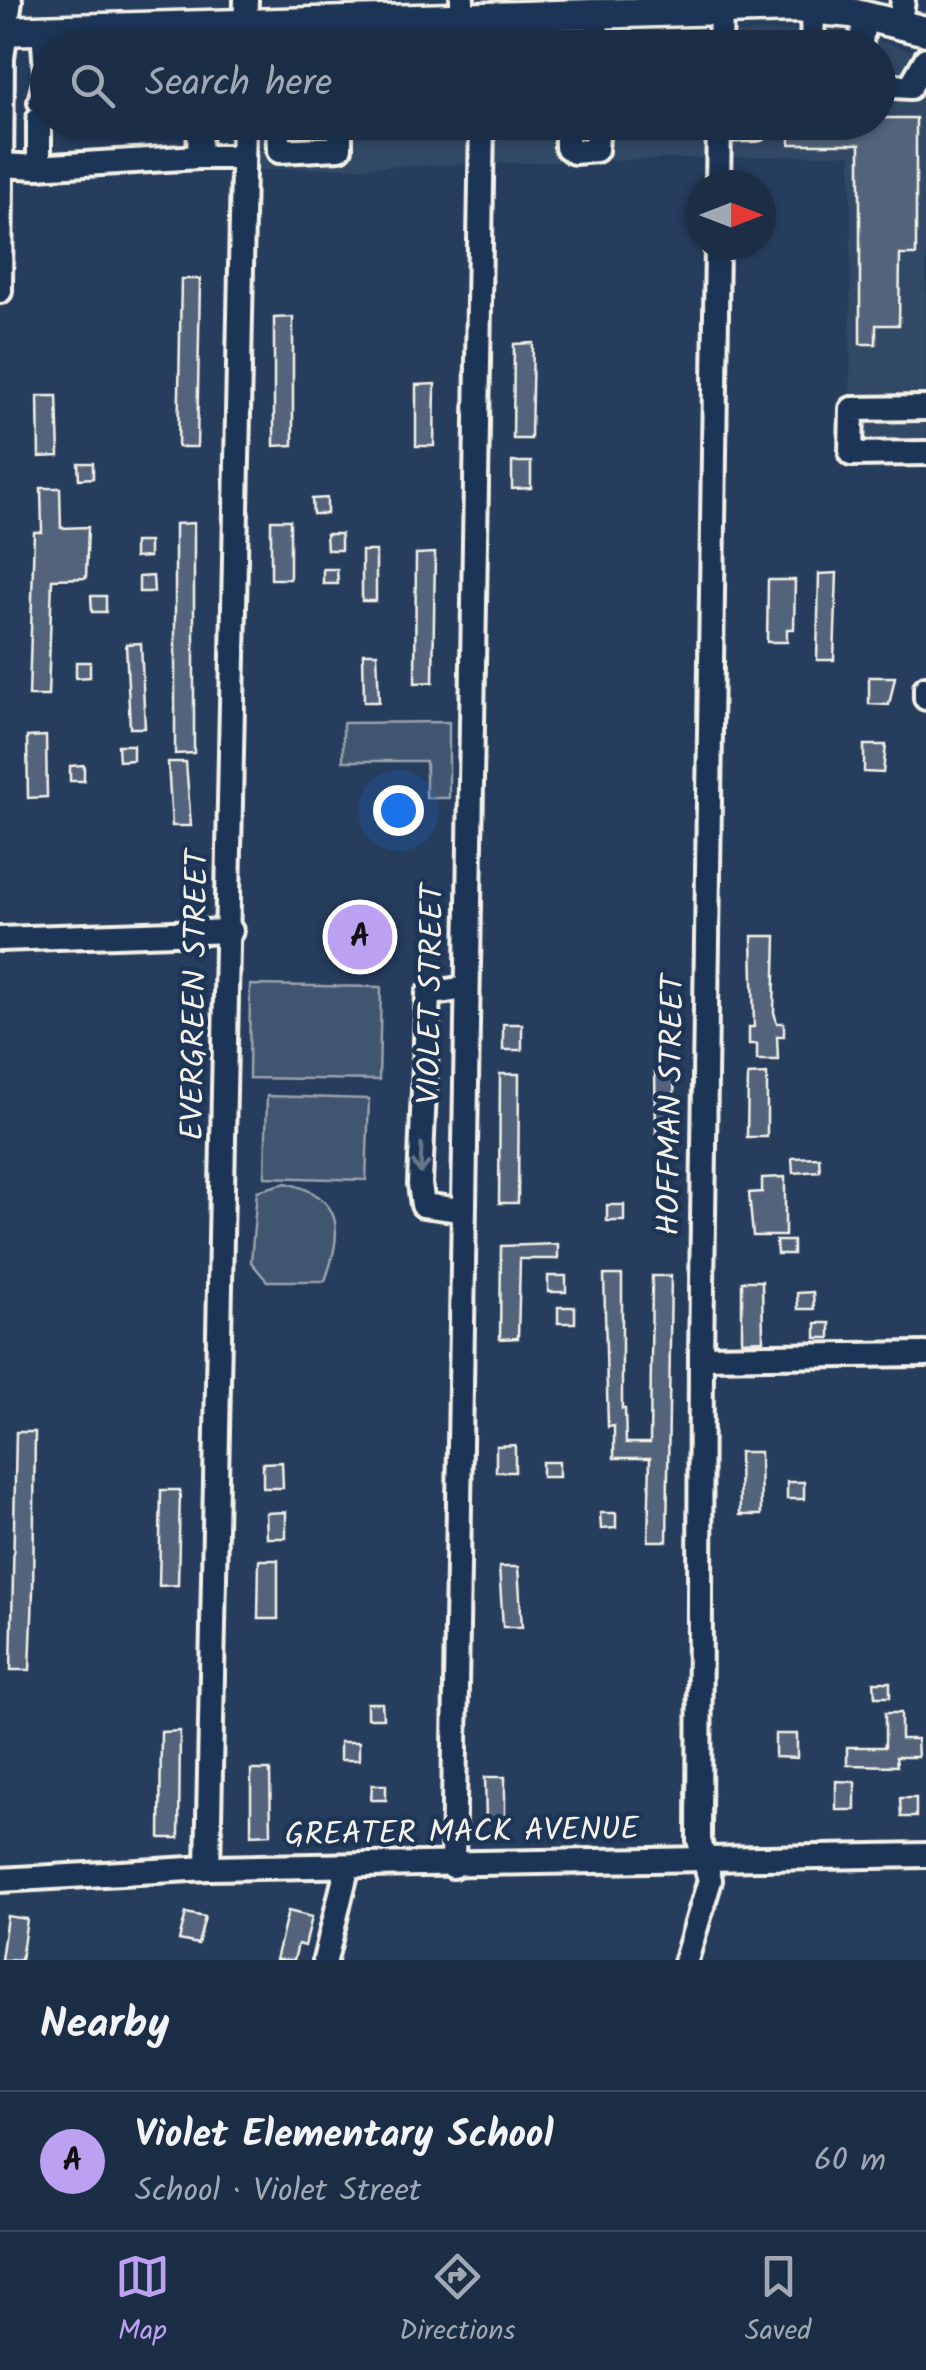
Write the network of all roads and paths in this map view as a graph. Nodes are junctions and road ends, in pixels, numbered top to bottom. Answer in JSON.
{"nodes":[{"id":1,"x":10,"y":0,"type":"edge"},
{"id":2,"x":594,"y":8,"type":"edge"},
{"id":3,"x":721,"y":8,"type":"junction"},
{"id":4,"x":812,"y":9,"type":"junction"},
{"id":5,"x":455,"y":12,"type":"edge"},
{"id":6,"x":865,"y":16,"type":"junction"},
{"id":7,"x":910,"y":18,"type":"edge"},
{"id":8,"x":372,"y":20,"type":"junction"},
{"id":9,"x":246,"y":24,"type":"edge"},
{"id":10,"x":30,"y":30,"type":"edge"},
{"id":11,"x":194,"y":30,"type":"edge"},
{"id":12,"x":349,"y":30,"type":"edge"},
{"id":13,"x":376,"y":30,"type":"edge"},
{"id":14,"x":720,"y":30,"type":"edge"},
{"id":15,"x":812,"y":30,"type":"edge"},
{"id":16,"x":863,"y":30,"type":"edge"},
{"id":17,"x":3,"y":31,"type":"edge"},
{"id":18,"x":926,"y":58,"type":"edge"},
{"id":19,"x":896,"y":86,"type":"edge"},
{"id":20,"x":40,"y":140,"type":"edge"},
{"id":21,"x":200,"y":140,"type":"edge"},
{"id":22,"x":243,"y":140,"type":"edge"},
{"id":23,"x":279,"y":140,"type":"edge"},
{"id":24,"x":340,"y":140,"type":"edge"},
{"id":25,"x":482,"y":140,"type":"edge"},
{"id":26,"x":567,"y":140,"type":"edge"},
{"id":27,"x":597,"y":140,"type":"edge"},
{"id":28,"x":719,"y":140,"type":"edge"},
{"id":29,"x":243,"y":157,"type":"junction"},
{"id":30,"x":199,"y":158,"type":"junction"},
{"id":31,"x":1,"y":159,"type":"edge"},
{"id":32,"x":40,"y":167,"type":"junction"},
{"id":33,"x":718,"y":170,"type":"edge"},
{"id":34,"x":718,"y":260,"type":"edge"},
{"id":35,"x":0,"y":291,"type":"edge"},
{"id":36,"x":926,"y":408,"type":"edge"},
{"id":37,"x":926,"y":453,"type":"edge"},
{"id":38,"x":926,"y":688,"type":"edge"},
{"id":39,"x":926,"y":698,"type":"edge"},
{"id":40,"x":231,"y":931,"type":"junction"},
{"id":41,"x":0,"y":939,"type":"edge"},
{"id":42,"x":465,"y":988,"type":"junction"},
{"id":43,"x":460,"y":1210,"type":"junction"},
{"id":44,"x":926,"y":1354,"type":"edge"},
{"id":45,"x":700,"y":1358,"type":"junction"},
{"id":46,"x":926,"y":1854,"type":"edge"},
{"id":47,"x":705,"y":1861,"type":"junction"},
{"id":48,"x":453,"y":1866,"type":"junction"},
{"id":49,"x":208,"y":1868,"type":"junction"},
{"id":50,"x":347,"y":1869,"type":"junction"},
{"id":51,"x":0,"y":1880,"type":"edge"},
{"id":52,"x":325,"y":1960,"type":"edge"},
{"id":53,"x":686,"y":1960,"type":"edge"}],
"edges":[{"from":1,"to":17,"type":"street"},
{"from":2,"to":3,"type":"main road"},
{"from":2,"to":5,"type":"main road"},
{"from":3,"to":4,"type":"main road"},
{"from":3,"to":14,"type":"street"},
{"from":4,"to":6,"type":"main road"},
{"from":4,"to":15,"type":"street"},
{"from":5,"to":8,"type":"main road"},
{"from":6,"to":7,"type":"main road"},
{"from":6,"to":16,"type":"street"},
{"from":8,"to":12,"type":"main road"},
{"from":8,"to":13,"type":"street"},
{"from":9,"to":11,"type":"main road"},
{"from":10,"to":17,"type":"main road"},
{"from":17,"to":31,"type":"street"},
{"from":18,"to":19,"type":"street"},
{"from":20,"to":32,"type":"street"},
{"from":21,"to":30,"type":"street"},
{"from":22,"to":29,"type":"street","name":"EVERGREEN STREET"},
{"from":23,"to":24,"type":"street"},
{"from":25,"to":42,"type":"street","name":"VIOLET STREET"},
{"from":26,"to":27,"type":"street"},
{"from":28,"to":33,"type":"street"},
{"from":29,"to":30,"type":"street"},
{"from":29,"to":40,"type":"street","name":"EVERGREEN STREET"},
{"from":30,"to":32,"type":"street"},
{"from":31,"to":32,"type":"street"},
{"from":31,"to":35,"type":"street"},
{"from":34,"to":45,"type":"street","name":"HOFFMAN STREET"},
{"from":36,"to":37,"type":"street"},
{"from":38,"to":39,"type":"street"},
{"from":40,"to":41,"type":"street"},
{"from":40,"to":49,"type":"street","name":"EVERGREEN STREET"},
{"from":42,"to":43,"type":"street","name":"VIOLET STREET"},
{"from":42,"to":43,"type":"street","one_way":true},
{"from":43,"to":48,"type":"street","name":"VIOLET STREET"},
{"from":44,"to":45,"type":"street"},
{"from":45,"to":47,"type":"street","name":"HOFFMAN STREET"},
{"from":46,"to":47,"type":"street","name":"GREATER MACK AVENUE"},
{"from":47,"to":48,"type":"street","name":"GREATER MACK AVENUE"},
{"from":47,"to":53,"type":"street","name":"HOFFMAN STREET"},
{"from":48,"to":50,"type":"street","name":"GREATER MACK AVENUE"},
{"from":49,"to":50,"type":"street","name":"GREATER MACK AVENUE"},
{"from":49,"to":51,"type":"street","name":"GREATER MACK AVENUE"},
{"from":50,"to":52,"type":"street"}]}
